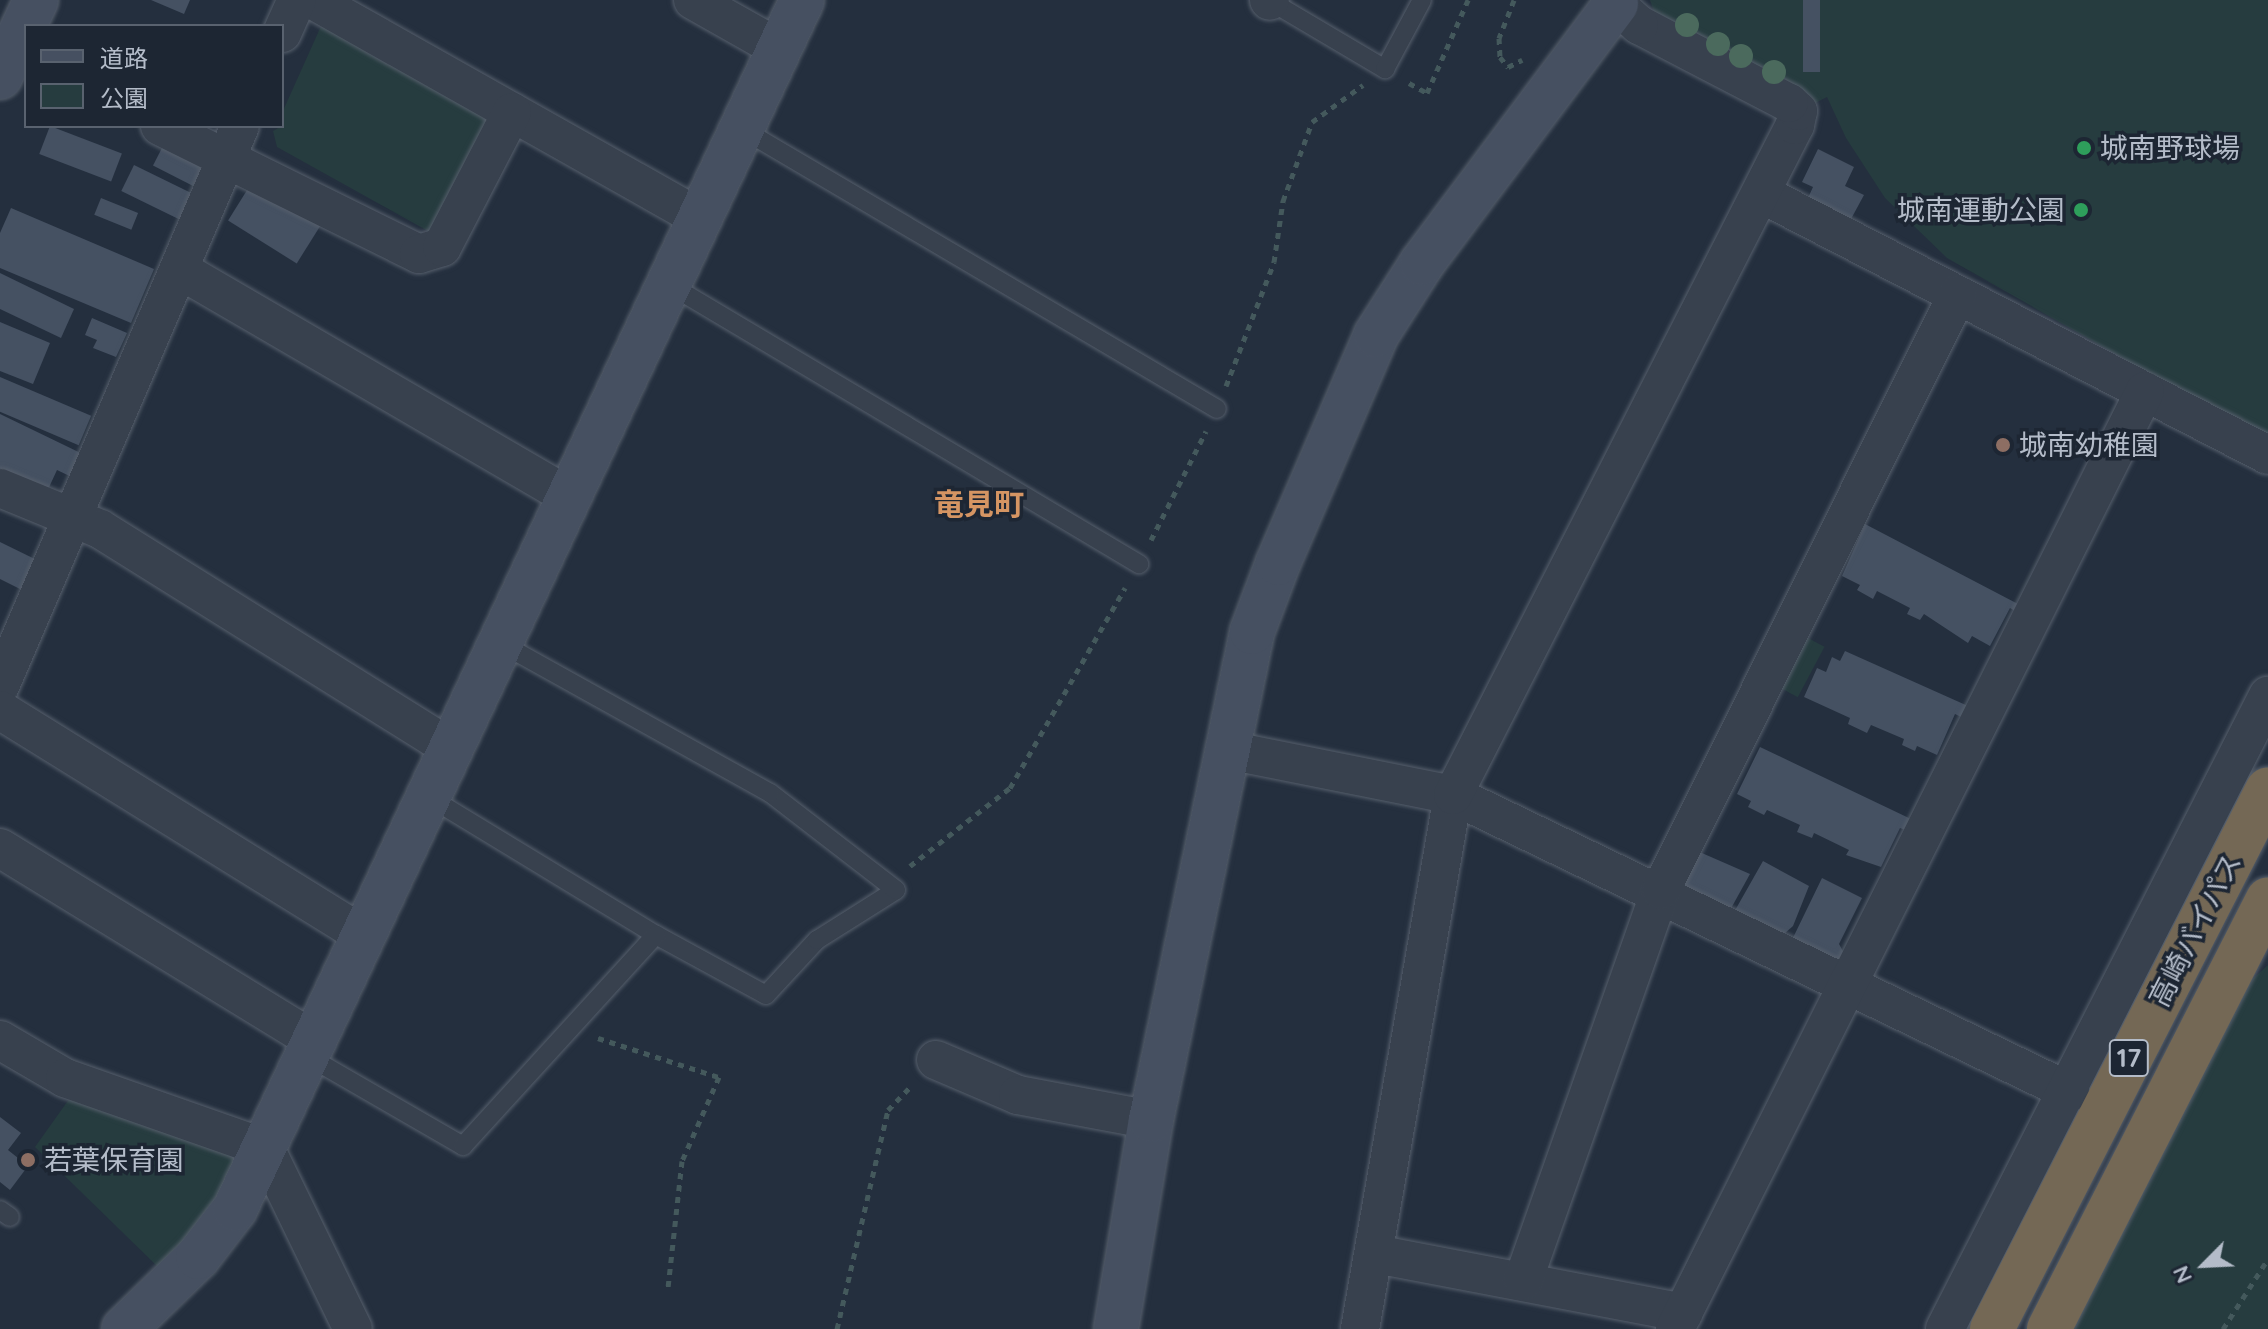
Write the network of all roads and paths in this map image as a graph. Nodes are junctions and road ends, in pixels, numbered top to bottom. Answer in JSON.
{"nodes":[{"id":1,"x":36,"y":0,"type":"edge"},
{"id":2,"x":297,"y":0,"type":"edge"},
{"id":3,"x":313,"y":0,"type":"edge"},
{"id":4,"x":693,"y":0,"type":"edge"},
{"id":5,"x":802,"y":0,"type":"edge"},
{"id":6,"x":1269,"y":0,"type":"edge"},
{"id":7,"x":1422,"y":0,"type":"edge"},
{"id":8,"x":1468,"y":0,"type":"edge"},
{"id":9,"x":1514,"y":0,"type":"edge"},
{"id":10,"x":1617,"y":2,"type":"edge"},
{"id":11,"x":27,"y":24,"type":"edge"},
{"id":12,"x":284,"y":29,"type":"edge"},
{"id":13,"x":24,"y":34,"type":"edge"},
{"id":14,"x":780,"y":49,"type":"junction"},
{"id":15,"x":1526,"y":58,"type":"dead end"},
{"id":16,"x":12,"y":67,"type":"edge"},
{"id":17,"x":1385,"y":69,"type":"junction"},
{"id":18,"x":512,"y":112,"type":"junction"},
{"id":19,"x":170,"y":128,"type":"edge"},
{"id":20,"x":742,"y":129,"type":"junction"},
{"id":21,"x":233,"y":141,"type":"edge"},
{"id":22,"x":1762,"y":194,"type":"junction"},
{"id":23,"x":701,"y":219,"type":"junction"},
{"id":24,"x":180,"y":270,"type":"junction"},
{"id":25,"x":670,"y":285,"type":"junction"},
{"id":26,"x":1957,"y":295,"type":"junction"},
{"id":27,"x":2145,"y":391,"type":"junction"},
{"id":28,"x":1217,"y":409,"type":"junction"},
{"id":29,"x":2268,"y":455,"type":"edge"},
{"id":30,"x":0,"y":488,"type":"edge"},
{"id":31,"x":571,"y":498,"type":"junction"},
{"id":32,"x":70,"y":520,"type":"junction"},
{"id":33,"x":1139,"y":564,"type":"junction"},
{"id":34,"x":501,"y":643,"type":"junction"},
{"id":35,"x":0,"y":686,"type":"edge"},
{"id":36,"x":2268,"y":696,"type":"edge"},
{"id":37,"x":0,"y":710,"type":"edge"},
{"id":38,"x":452,"y":749,"type":"junction"},
{"id":39,"x":1228,"y":750,"type":"junction"},
{"id":40,"x":2268,"y":789,"type":"edge"},
{"id":41,"x":1453,"y":795,"type":"junction"},
{"id":42,"x":429,"y":797,"type":"junction"},
{"id":43,"x":0,"y":848,"type":"edge"},
{"id":44,"x":887,"y":884,"type":"junction"},
{"id":45,"x":1661,"y":890,"type":"junction"},
{"id":46,"x":2264,"y":916,"type":"edge"},
{"id":47,"x":360,"y":933,"type":"junction"},
{"id":48,"x":656,"y":935,"type":"junction"},
{"id":49,"x":1849,"y":985,"type":"junction"},
{"id":50,"x":570,"y":1029,"type":"junction"},
{"id":51,"x":0,"y":1040,"type":"edge"},
{"id":52,"x":312,"y":1050,"type":"junction"},
{"id":53,"x":936,"y":1060,"type":"joint"},
{"id":54,"x":2070,"y":1092,"type":"junction"},
{"id":55,"x":1151,"y":1120,"type":"junction"},
{"id":56,"x":265,"y":1148,"type":"junction"},
{"id":57,"x":1375,"y":1254,"type":"junction"},
{"id":58,"x":2268,"y":1259,"type":"edge"},
{"id":59,"x":1523,"y":1281,"type":"junction"},
{"id":60,"x":668,"y":1287,"type":"dead end"},
{"id":61,"x":1679,"y":1321,"type":"edge"},
{"id":62,"x":124,"y":1329,"type":"edge"},
{"id":63,"x":353,"y":1329,"type":"edge"},
{"id":64,"x":837,"y":1329,"type":"edge"},
{"id":65,"x":1116,"y":1329,"type":"edge"},
{"id":66,"x":1360,"y":1329,"type":"edge"},
{"id":67,"x":1945,"y":1329,"type":"edge"},
{"id":68,"x":1992,"y":1329,"type":"edge"},
{"id":69,"x":2049,"y":1329,"type":"edge"},
{"id":70,"x":2223,"y":1329,"type":"edge"}],
"edges":[{"from":1,"to":11,"type":"street"},
{"from":2,"to":12,"type":"street"},
{"from":3,"to":18,"type":"street"},
{"from":4,"to":14,"type":"street"},
{"from":5,"to":14,"type":"street"},
{"from":6,"to":17,"type":"lane"},
{"from":7,"to":17,"type":"lane"},
{"from":8,"to":17,"type":"path"},
{"from":9,"to":15,"type":"path"},
{"from":10,"to":22,"type":"street"},
{"from":10,"to":39,"type":"street"},
{"from":13,"to":16,"type":"street"},
{"from":14,"to":20,"type":"street"},
{"from":17,"to":28,"type":"path"},
{"from":18,"to":21,"type":"street"},
{"from":18,"to":23,"type":"street"},
{"from":19,"to":21,"type":"street"},
{"from":20,"to":23,"type":"street"},
{"from":20,"to":28,"type":"lane"},
{"from":21,"to":24,"type":"street"},
{"from":22,"to":26,"type":"street"},
{"from":22,"to":41,"type":"street"},
{"from":23,"to":25,"type":"street"},
{"from":24,"to":31,"type":"street"},
{"from":24,"to":32,"type":"street"},
{"from":25,"to":31,"type":"street"},
{"from":25,"to":33,"type":"lane"},
{"from":26,"to":27,"type":"street"},
{"from":26,"to":45,"type":"street"},
{"from":27,"to":29,"type":"street"},
{"from":27,"to":49,"type":"street"},
{"from":28,"to":33,"type":"path"},
{"from":30,"to":32,"type":"street"},
{"from":31,"to":34,"type":"street"},
{"from":32,"to":35,"type":"street"},
{"from":32,"to":38,"type":"street"},
{"from":33,"to":44,"type":"path"},
{"from":34,"to":38,"type":"street"},
{"from":34,"to":44,"type":"lane"},
{"from":36,"to":54,"type":"street"},
{"from":37,"to":47,"type":"street"},
{"from":38,"to":42,"type":"street"},
{"from":39,"to":41,"type":"street"},
{"from":39,"to":55,"type":"street"},
{"from":40,"to":68,"type":"highway","name":"高崎バイパス","number":"17"},
{"from":41,"to":45,"type":"street"},
{"from":41,"to":57,"type":"street"},
{"from":42,"to":47,"type":"street"},
{"from":42,"to":48,"type":"lane"},
{"from":43,"to":52,"type":"street"},
{"from":44,"to":48,"type":"lane"},
{"from":45,"to":49,"type":"street"},
{"from":45,"to":59,"type":"street"},
{"from":46,"to":69,"type":"highway","name":"高崎バイパス","number":"17"},
{"from":47,"to":52,"type":"street"},
{"from":48,"to":50,"type":"lane"},
{"from":49,"to":54,"type":"street"},
{"from":49,"to":61,"type":"street"},
{"from":50,"to":52,"type":"lane"},
{"from":50,"to":60,"type":"path"},
{"from":51,"to":56,"type":"street"},
{"from":52,"to":56,"type":"street"},
{"from":53,"to":55,"type":"street"},
{"from":53,"to":64,"type":"path"},
{"from":54,"to":67,"type":"street"},
{"from":55,"to":65,"type":"street"},
{"from":56,"to":62,"type":"street"},
{"from":56,"to":63,"type":"street"},
{"from":57,"to":59,"type":"street"},
{"from":57,"to":66,"type":"street"},
{"from":58,"to":70,"type":"path"},
{"from":59,"to":61,"type":"street"}]}
